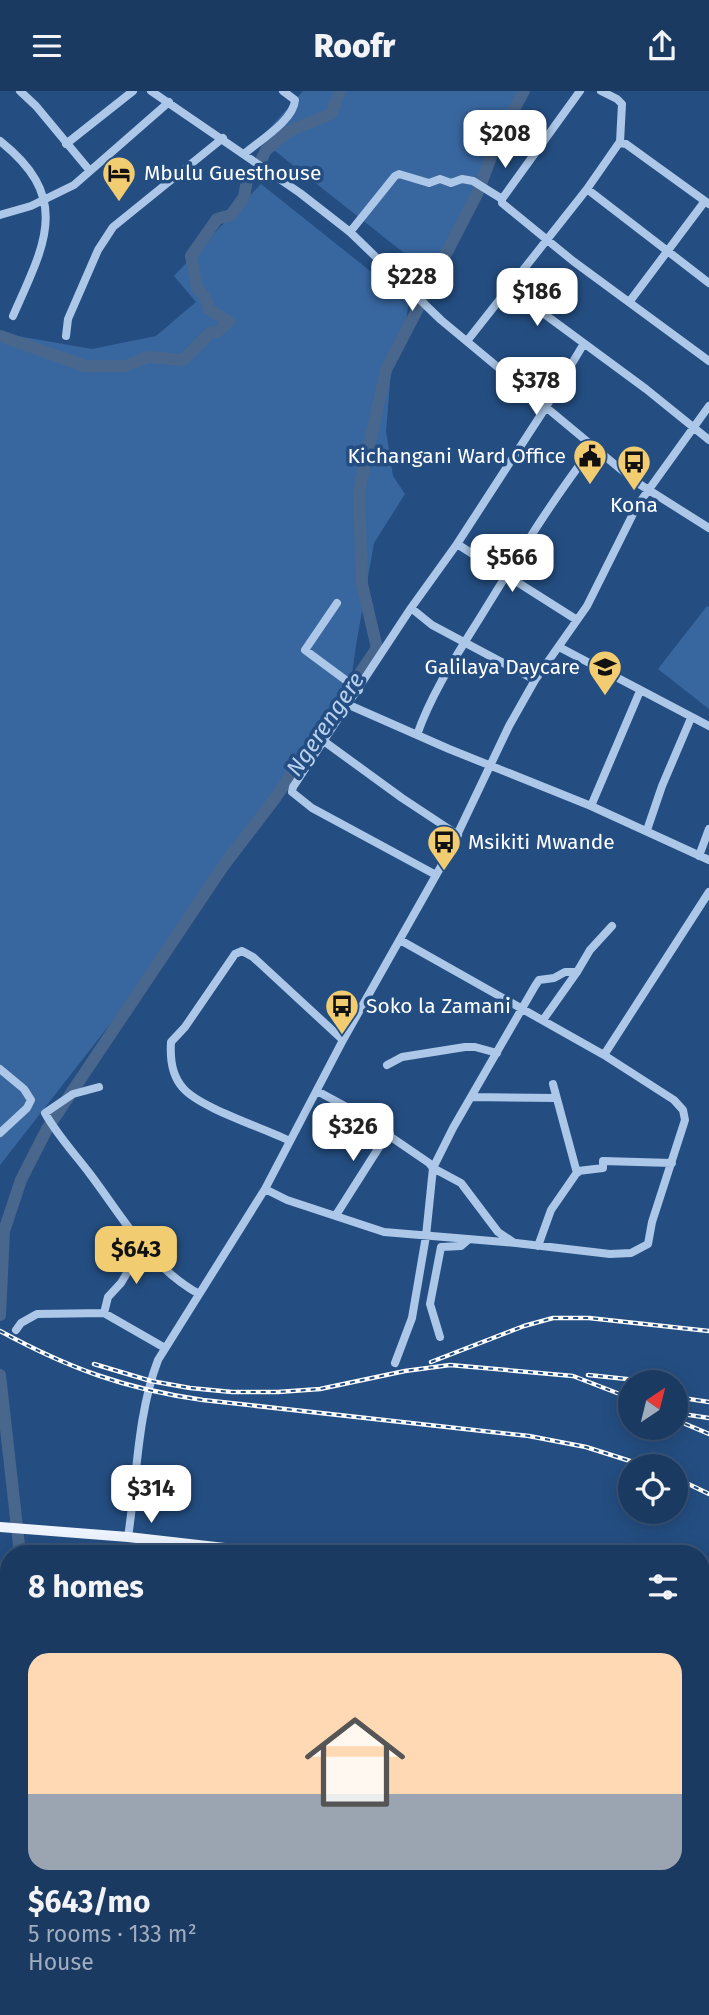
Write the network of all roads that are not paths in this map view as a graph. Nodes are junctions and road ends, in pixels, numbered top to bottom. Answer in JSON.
{"nodes":[{"id":1,"x":20,"y":91,"type":"edge"},
{"id":2,"x":133,"y":91,"type":"edge"},
{"id":3,"x":151,"y":91,"type":"edge"},
{"id":4,"x":283,"y":91,"type":"edge"},
{"id":5,"x":580,"y":91,"type":"edge"},
{"id":6,"x":601,"y":91,"type":"edge"},
{"id":7,"x":169,"y":102,"type":"junction"},
{"id":8,"x":223,"y":138,"type":"junction"},
{"id":9,"x":0,"y":141,"type":"edge"},
{"id":10,"x":620,"y":142,"type":"junction"},
{"id":11,"x":66,"y":144,"type":"junction"},
{"id":12,"x":244,"y":154,"type":"junction"},
{"id":13,"x":90,"y":171,"type":"junction"},
{"id":14,"x":587,"y":189,"type":"junction"},
{"id":15,"x":502,"y":199,"type":"junction"},
{"id":16,"x":44,"y":200,"type":"junction"},
{"id":17,"x":707,"y":203,"type":"edge"},
{"id":18,"x":0,"y":215,"type":"edge"},
{"id":19,"x":350,"y":232,"type":"junction"},
{"id":20,"x":545,"y":240,"type":"junction"},
{"id":21,"x":668,"y":252,"type":"junction"},
{"id":22,"x":709,"y":283,"type":"edge"},
{"id":23,"x":509,"y":288,"type":"junction"},
{"id":24,"x":630,"y":301,"type":"junction"},
{"id":25,"x":13,"y":316,"type":"dead end"},
{"id":26,"x":66,"y":336,"type":"dead end"},
{"id":27,"x":467,"y":341,"type":"junction"},
{"id":28,"x":583,"y":345,"type":"junction"},
{"id":29,"x":709,"y":361,"type":"edge"},
{"id":30,"x":709,"y":406,"type":"edge"},
{"id":31,"x":546,"y":407,"type":"junction"},
{"id":32,"x":692,"y":428,"type":"junction"},
{"id":33,"x":709,"y":440,"type":"edge"},
{"id":34,"x":594,"y":446,"type":"junction"},
{"id":35,"x":636,"y":482,"type":"junction"},
{"id":36,"x":648,"y":491,"type":"junction"},
{"id":37,"x":664,"y":502,"type":"junction"},
{"id":38,"x":637,"y":506,"type":"junction"},
{"id":39,"x":709,"y":528,"type":"edge"},
{"id":40,"x":457,"y":544,"type":"junction"},
{"id":41,"x":506,"y":576,"type":"junction"},
{"id":42,"x":337,"y":603,"type":"dead end"},
{"id":43,"x":411,"y":608,"type":"junction"},
{"id":44,"x":578,"y":620,"type":"junction"},
{"id":45,"x":464,"y":643,"type":"junction"},
{"id":46,"x":559,"y":647,"type":"junction"},
{"id":47,"x":535,"y":680,"type":"junction"},
{"id":48,"x":359,"y":690,"type":"junction"},
{"id":49,"x":640,"y":691,"type":"junction"},
{"id":50,"x":349,"y":705,"type":"junction"},
{"id":51,"x":691,"y":718,"type":"junction"},
{"id":52,"x":709,"y":726,"type":"edge"},
{"id":53,"x":417,"y":735,"type":"junction"},
{"id":54,"x":325,"y":742,"type":"junction"},
{"id":55,"x":491,"y":765,"type":"junction"},
{"id":56,"x":591,"y":806,"type":"junction"},
{"id":57,"x":709,"y":829,"type":"edge"},
{"id":58,"x":647,"y":830,"type":"junction"},
{"id":59,"x":458,"y":835,"type":"junction"},
{"id":60,"x":699,"y":856,"type":"junction"},
{"id":61,"x":709,"y":860,"type":"edge"},
{"id":62,"x":436,"y":875,"type":"junction"},
{"id":63,"x":709,"y":892,"type":"edge"},
{"id":64,"x":612,"y":926,"type":"dead end"},
{"id":65,"x":400,"y":940,"type":"junction"},
{"id":66,"x":577,"y":972,"type":"junction"},
{"id":67,"x":522,"y":1007,"type":"junction"},
{"id":68,"x":543,"y":1020,"type":"junction"},
{"id":69,"x":343,"y":1040,"type":"junction"},
{"id":70,"x":496,"y":1053,"type":"junction"},
{"id":71,"x":604,"y":1055,"type":"junction"},
{"id":72,"x":387,"y":1065,"type":"dead end"},
{"id":73,"x":0,"y":1069,"type":"edge"},
{"id":74,"x":553,"y":1084,"type":"dead end"},
{"id":75,"x":99,"y":1087,"type":"dead end"},
{"id":76,"x":317,"y":1091,"type":"junction"},
{"id":77,"x":471,"y":1097,"type":"junction"},
{"id":78,"x":30,"y":1098,"type":"junction"},
{"id":79,"x":556,"y":1098,"type":"junction"},
{"id":80,"x":45,"y":1113,"type":"junction"},
{"id":81,"x":0,"y":1133,"type":"edge"},
{"id":82,"x":391,"y":1137,"type":"junction"},
{"id":83,"x":290,"y":1141,"type":"junction"},
{"id":84,"x":672,"y":1163,"type":"junction"},
{"id":85,"x":433,"y":1168,"type":"junction"},
{"id":86,"x":576,"y":1173,"type":"junction"},
{"id":87,"x":265,"y":1189,"type":"junction"},
{"id":88,"x":336,"y":1215,"type":"junction"},
{"id":89,"x":426,"y":1236,"type":"junction"},
{"id":90,"x":441,"y":1242,"type":"junction"},
{"id":91,"x":516,"y":1243,"type":"junction"},
{"id":92,"x":538,"y":1246,"type":"junction"},
{"id":93,"x":142,"y":1248,"type":"junction"},
{"id":94,"x":199,"y":1294,"type":"junction"},
{"id":95,"x":416,"y":1295,"type":"junction"},
{"id":96,"x":430,"y":1304,"type":"junction"},
{"id":97,"x":104,"y":1313,"type":"junction"},
{"id":98,"x":16,"y":1330,"type":"dead end"},
{"id":99,"x":440,"y":1337,"type":"dead end"},
{"id":100,"x":165,"y":1348,"type":"junction"},
{"id":101,"x":395,"y":1363,"type":"dead end"},
{"id":102,"x":0,"y":1527,"type":"edge"},
{"id":103,"x":128,"y":1537,"type":"junction"},
{"id":104,"x":171,"y":1542,"type":"junction"},
{"id":105,"x":171,"y":1545,"type":"edge"},
{"id":106,"x":198,"y":1545,"type":"edge"}],
"edges":[{"from":1,"to":11,"type":"street"},
{"from":2,"to":11,"type":"street"},
{"from":3,"to":7,"type":"street"},
{"from":4,"to":12,"type":"street"},
{"from":5,"to":15,"type":"street"},
{"from":6,"to":10,"type":"street"},
{"from":7,"to":8,"type":"street"},
{"from":7,"to":13,"type":"street"},
{"from":8,"to":12,"type":"street"},
{"from":8,"to":26,"type":"street"},
{"from":9,"to":16,"type":"street"},
{"from":10,"to":14,"type":"street"},
{"from":10,"to":17,"type":"street"},
{"from":11,"to":13,"type":"street"},
{"from":12,"to":19,"type":"street"},
{"from":13,"to":16,"type":"street"},
{"from":14,"to":20,"type":"street"},
{"from":14,"to":21,"type":"street"},
{"from":15,"to":19,"type":"street"},
{"from":15,"to":20,"type":"street"},
{"from":16,"to":18,"type":"street"},
{"from":16,"to":25,"type":"street"},
{"from":17,"to":21,"type":"street"},
{"from":19,"to":27,"type":"street"},
{"from":20,"to":23,"type":"street"},
{"from":20,"to":24,"type":"street"},
{"from":21,"to":22,"type":"street"},
{"from":21,"to":24,"type":"street"},
{"from":23,"to":27,"type":"street"},
{"from":23,"to":28,"type":"street"},
{"from":24,"to":29,"type":"street"},
{"from":27,"to":31,"type":"street"},
{"from":28,"to":31,"type":"street"},
{"from":28,"to":32,"type":"street"},
{"from":30,"to":32,"type":"street"},
{"from":31,"to":34,"type":"street"},
{"from":31,"to":40,"type":"street"},
{"from":32,"to":33,"type":"street"},
{"from":32,"to":36,"type":"street"},
{"from":34,"to":35,"type":"street"},
{"from":34,"to":41,"type":"street"},
{"from":35,"to":36,"type":"street"},
{"from":35,"to":38,"type":"street"},
{"from":36,"to":37,"type":"street"},
{"from":36,"to":38,"type":"street"},
{"from":37,"to":38,"type":"street"},
{"from":37,"to":39,"type":"street"},
{"from":38,"to":44,"type":"street"},
{"from":40,"to":41,"type":"street"},
{"from":40,"to":43,"type":"street"},
{"from":41,"to":44,"type":"street"},
{"from":41,"to":45,"type":"street"},
{"from":42,"to":48,"type":"street"},
{"from":43,"to":45,"type":"street"},
{"from":43,"to":48,"type":"street"},
{"from":44,"to":46,"type":"street"},
{"from":45,"to":47,"type":"street"},
{"from":45,"to":53,"type":"street"},
{"from":46,"to":47,"type":"street"},
{"from":46,"to":49,"type":"street"},
{"from":47,"to":55,"type":"street"},
{"from":48,"to":50,"type":"street"},
{"from":49,"to":51,"type":"street"},
{"from":49,"to":56,"type":"street"},
{"from":50,"to":53,"type":"street"},
{"from":50,"to":54,"type":"street"},
{"from":51,"to":52,"type":"street"},
{"from":51,"to":58,"type":"street"},
{"from":53,"to":55,"type":"street"},
{"from":54,"to":59,"type":"street"},
{"from":54,"to":62,"type":"street"},
{"from":55,"to":56,"type":"street"},
{"from":55,"to":59,"type":"street"},
{"from":56,"to":58,"type":"street"},
{"from":57,"to":60,"type":"street"},
{"from":58,"to":60,"type":"street"},
{"from":59,"to":62,"type":"street"},
{"from":60,"to":61,"type":"street"},
{"from":62,"to":65,"type":"street"},
{"from":63,"to":71,"type":"street"},
{"from":64,"to":66,"type":"street"},
{"from":65,"to":67,"type":"street"},
{"from":65,"to":69,"type":"street"},
{"from":66,"to":67,"type":"street"},
{"from":66,"to":68,"type":"street"},
{"from":67,"to":68,"type":"street"},
{"from":67,"to":70,"type":"street"},
{"from":68,"to":71,"type":"street"},
{"from":69,"to":76,"type":"street"},
{"from":69,"to":83,"type":"street"},
{"from":70,"to":72,"type":"street"},
{"from":70,"to":77,"type":"street"},
{"from":71,"to":84,"type":"street"},
{"from":73,"to":78,"type":"street"},
{"from":74,"to":79,"type":"street"},
{"from":75,"to":80,"type":"street"},
{"from":76,"to":82,"type":"street"},
{"from":76,"to":83,"type":"street"},
{"from":77,"to":79,"type":"street"},
{"from":77,"to":85,"type":"street"},
{"from":78,"to":80,"type":"street"},
{"from":78,"to":81,"type":"street"},
{"from":79,"to":86,"type":"street"},
{"from":80,"to":93,"type":"street"},
{"from":82,"to":85,"type":"street"},
{"from":82,"to":88,"type":"street"},
{"from":83,"to":87,"type":"street"},
{"from":84,"to":86,"type":"street"},
{"from":84,"to":92,"type":"street"},
{"from":85,"to":89,"type":"street"},
{"from":85,"to":91,"type":"street"},
{"from":86,"to":92,"type":"street"},
{"from":87,"to":88,"type":"street"},
{"from":87,"to":94,"type":"street"},
{"from":88,"to":89,"type":"street"},
{"from":89,"to":90,"type":"street"},
{"from":89,"to":95,"type":"street"},
{"from":90,"to":91,"type":"street"},
{"from":90,"to":96,"type":"street"},
{"from":91,"to":92,"type":"street"},
{"from":93,"to":94,"type":"street"},
{"from":93,"to":97,"type":"street"},
{"from":94,"to":100,"type":"street"},
{"from":95,"to":96,"type":"street"},
{"from":95,"to":101,"type":"street"},
{"from":96,"to":99,"type":"street"},
{"from":97,"to":98,"type":"street"},
{"from":97,"to":100,"type":"street"},
{"from":100,"to":103,"type":"street"},
{"from":102,"to":103,"type":"main road"},
{"from":103,"to":104,"type":"main road"},
{"from":104,"to":105,"type":"street"},
{"from":104,"to":106,"type":"main road"}]}
